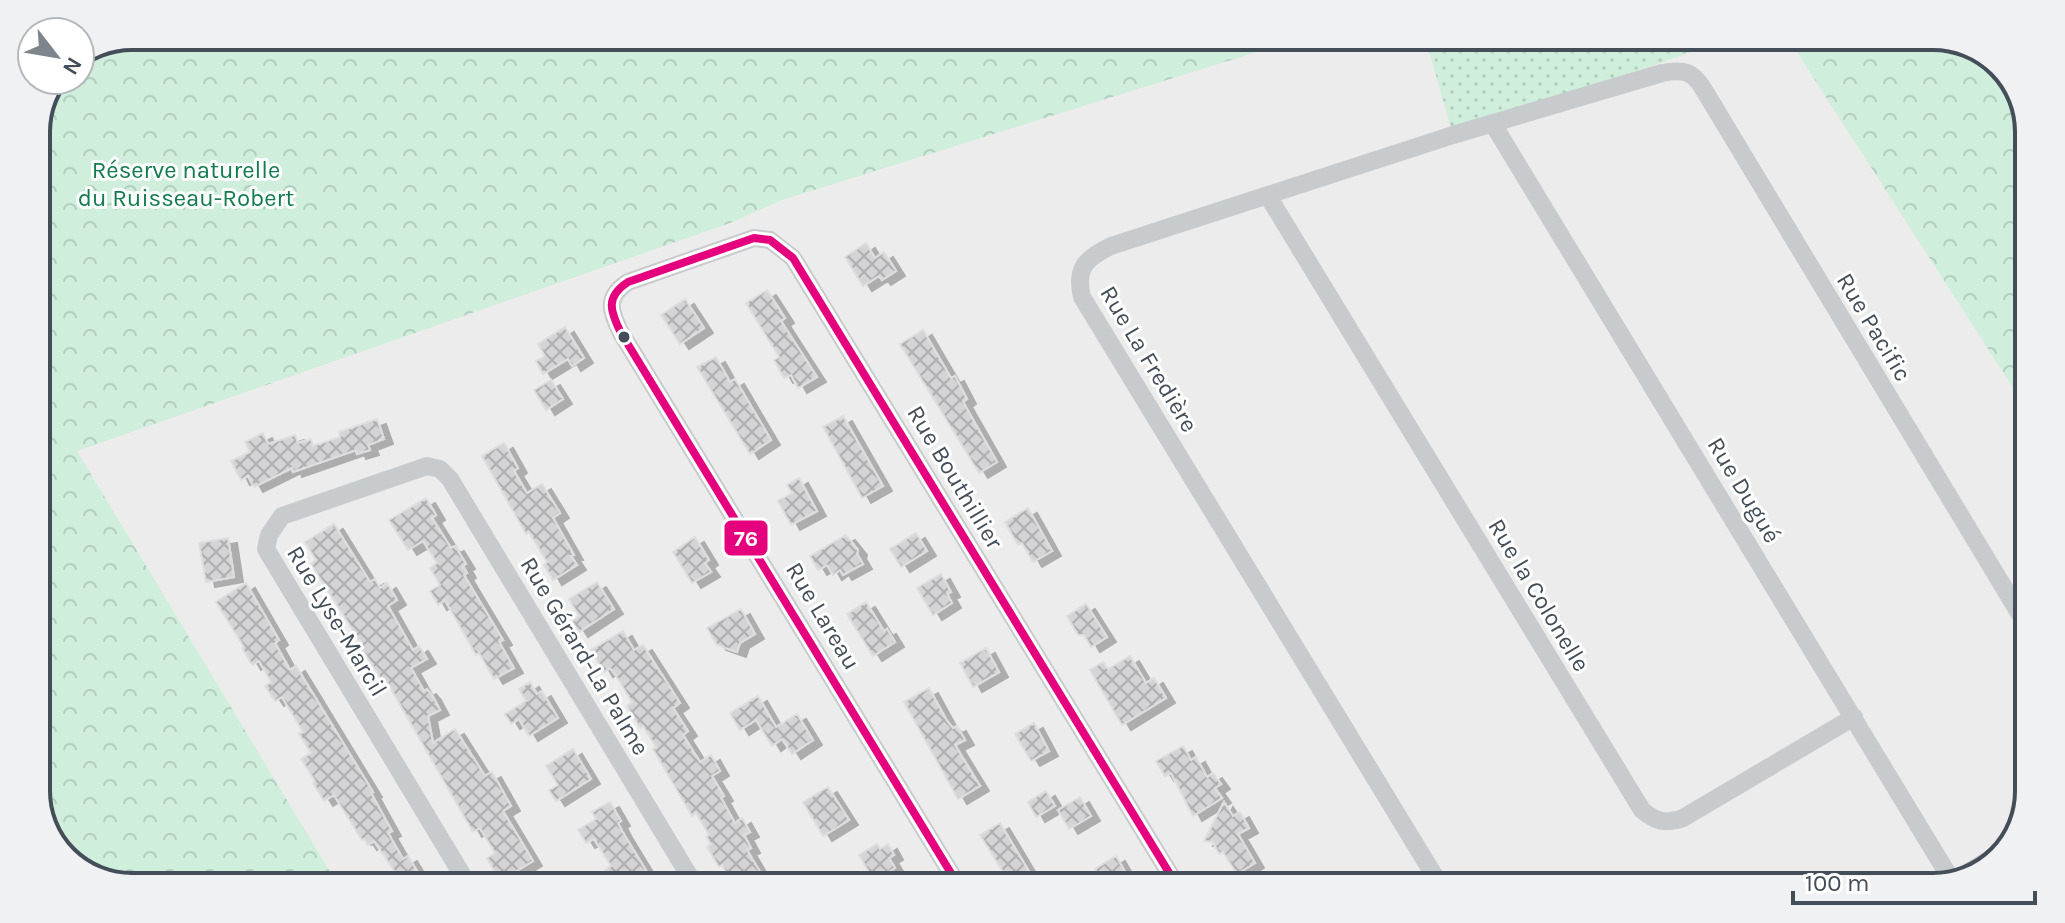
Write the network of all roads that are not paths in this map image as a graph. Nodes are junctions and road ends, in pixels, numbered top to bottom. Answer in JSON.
{"nodes":[{"id":1,"x":1675,"y":70,"type":"joint"},
{"id":2,"x":1493,"y":124,"type":"junction"},
{"id":3,"x":1268,"y":196,"type":"junction"},
{"id":4,"x":618,"y":288,"type":"joint"},
{"id":5,"x":427,"y":466,"type":"joint"},
{"id":6,"x":2015,"y":606,"type":"edge"},
{"id":7,"x":1854,"y":717,"type":"junction"},
{"id":8,"x":1948,"y":871,"type":"edge"},
{"id":9,"x":461,"y":873,"type":"edge"},
{"id":10,"x":688,"y":873,"type":"edge"},
{"id":11,"x":951,"y":873,"type":"edge"},
{"id":12,"x":1169,"y":873,"type":"edge"},
{"id":13,"x":1433,"y":873,"type":"edge"}],
"edges":[{"from":1,"to":2,"type":"street","name":"Rue La Fredière"},
{"from":1,"to":6,"type":"street","name":"Rue Pacific"},
{"from":2,"to":3,"type":"street","name":"Rue La Fredière"},
{"from":2,"to":7,"type":"street","name":"Rue Dugué"},
{"from":3,"to":7,"type":"street","name":"Rue la Colonelle"},
{"from":3,"to":13,"type":"street","name":"Rue La Fredière"},
{"from":4,"to":11,"type":"street","name":"Rue Lareau"},
{"from":4,"to":12,"type":"street","name":"Rue Bouthillier"},
{"from":5,"to":9,"type":"street","name":"Rue Lyse-Marcil"},
{"from":5,"to":10,"type":"street","name":"Rue Gérard-La Palme"},
{"from":7,"to":8,"type":"street","name":"Rue Dugué"}]}
